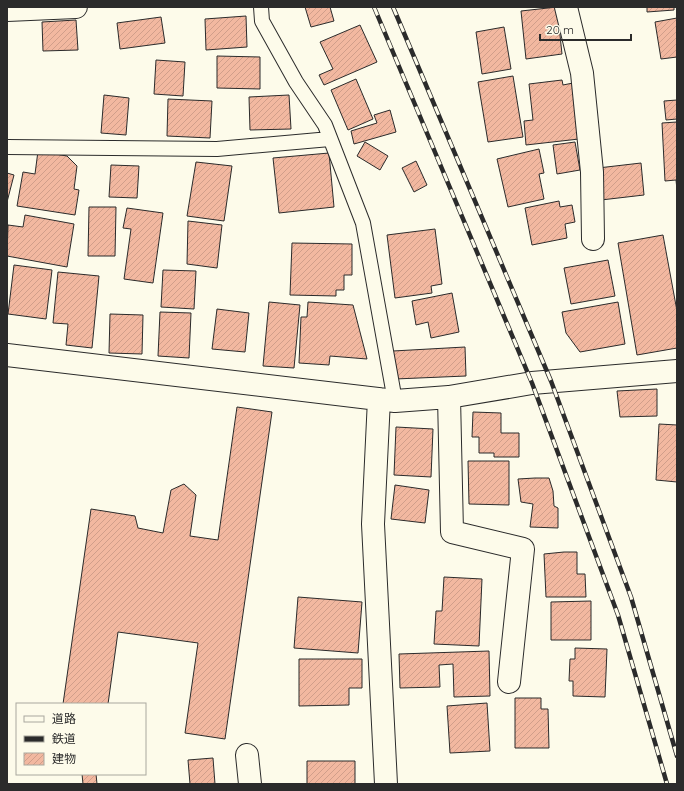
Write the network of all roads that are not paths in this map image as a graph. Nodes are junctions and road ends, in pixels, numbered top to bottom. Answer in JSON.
{"nodes":[{"id":1,"x":76,"y":7,"type":"edge"},
{"id":2,"x":261,"y":7,"type":"edge"},
{"id":3,"x":566,"y":7,"type":"edge"},
{"id":4,"x":7,"y":10,"type":"edge"},
{"id":5,"x":330,"y":139,"type":"junction"},
{"id":6,"x":7,"y":147,"type":"edge"},
{"id":7,"x":593,"y":239,"type":"dead end"},
{"id":8,"x":7,"y":355,"type":"edge"},
{"id":9,"x":677,"y":371,"type":"edge"},
{"id":10,"x":449,"y":397,"type":"junction"},
{"id":11,"x":387,"y":400,"type":"junction"},
{"id":12,"x":509,"y":682,"type":"dead end"},
{"id":13,"x":247,"y":755,"type":"dead end"},
{"id":14,"x":250,"y":784,"type":"edge"},
{"id":15,"x":386,"y":784,"type":"edge"}],
"edges":[{"from":1,"to":4,"type":"street"},
{"from":2,"to":5,"type":"lane"},
{"from":3,"to":7,"type":"street"},
{"from":5,"to":6,"type":"lane"},
{"from":5,"to":11,"type":"lane"},
{"from":8,"to":11,"type":"street"},
{"from":9,"to":10,"type":"street"},
{"from":10,"to":11,"type":"street"},
{"from":10,"to":12,"type":"street"},
{"from":11,"to":15,"type":"street"},
{"from":13,"to":14,"type":"street"}]}
